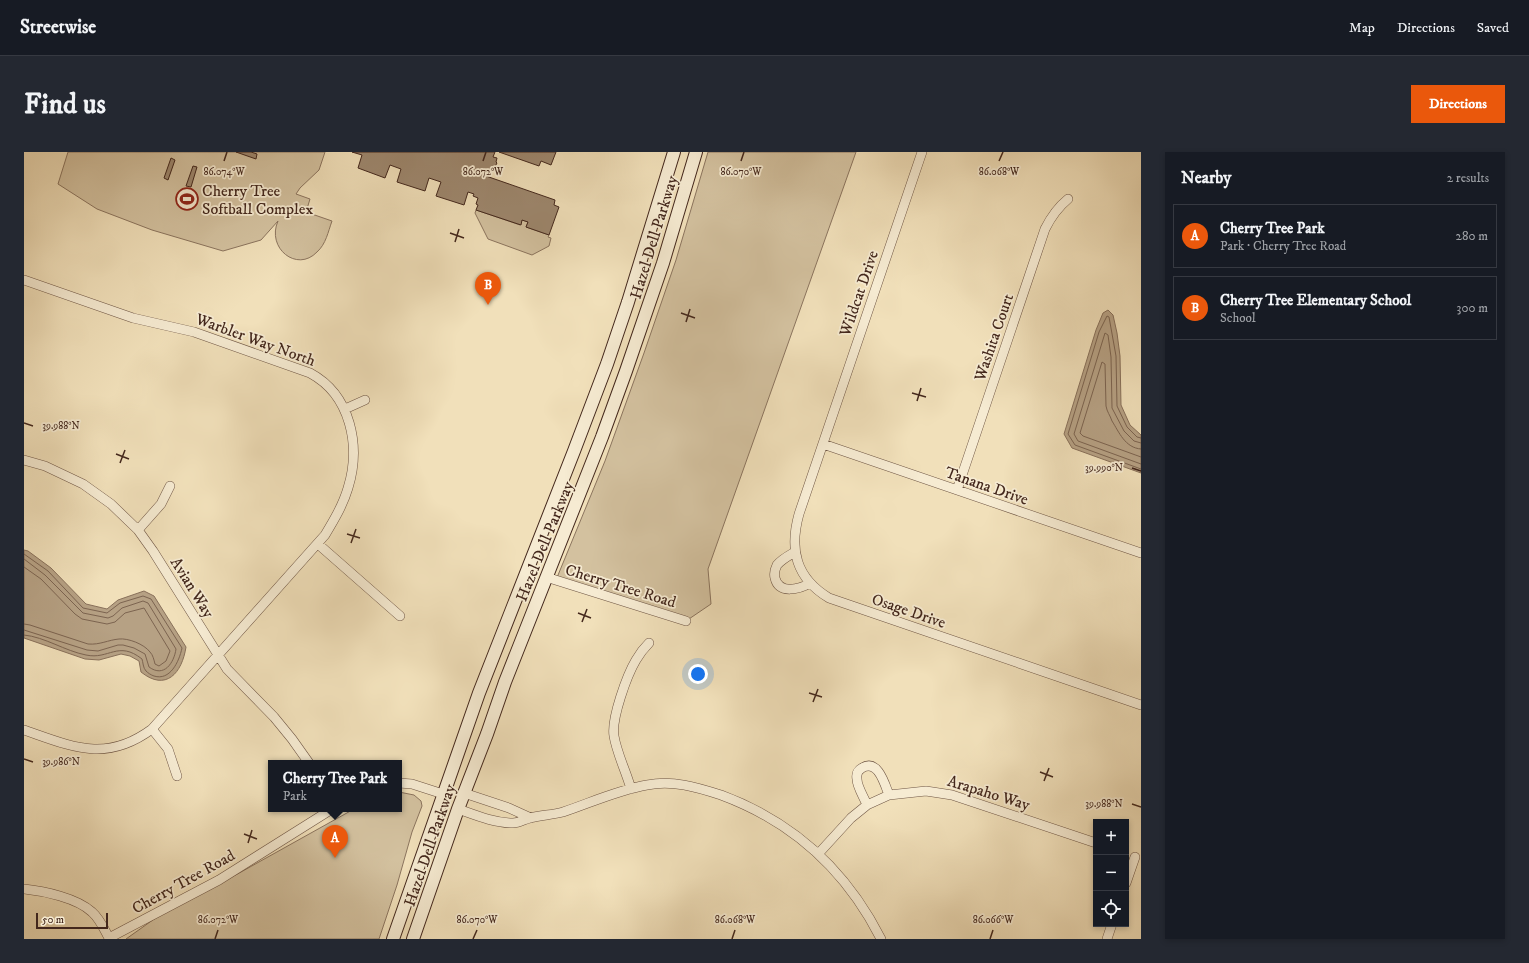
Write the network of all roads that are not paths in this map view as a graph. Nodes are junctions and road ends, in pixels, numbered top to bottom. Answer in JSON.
{"nodes":[{"id":1,"x":674,"y":152,"type":"edge"},
{"id":2,"x":696,"y":152,"type":"edge"},
{"id":3,"x":922,"y":152,"type":"edge"},
{"id":4,"x":1068,"y":200,"type":"dead end"},
{"id":5,"x":24,"y":280,"type":"edge"},
{"id":6,"x":365,"y":400,"type":"dead end"},
{"id":7,"x":345,"y":409,"type":"junction"},
{"id":8,"x":823,"y":444,"type":"junction"},
{"id":9,"x":24,"y":460,"type":"edge"},
{"id":10,"x":170,"y":486,"type":"dead end"},
{"id":11,"x":957,"y":490,"type":"junction"},
{"id":12,"x":138,"y":530,"type":"junction"},
{"id":13,"x":318,"y":544,"type":"junction"},
{"id":14,"x":795,"y":552,"type":"junction"},
{"id":15,"x":1141,"y":553,"type":"edge"},
{"id":16,"x":546,"y":577,"type":"junction"},
{"id":17,"x":810,"y":583,"type":"junction"},
{"id":18,"x":400,"y":616,"type":"dead end"},
{"id":19,"x":686,"y":621,"type":"dead end"},
{"id":20,"x":649,"y":643,"type":"dead end"},
{"id":21,"x":218,"y":655,"type":"junction"},
{"id":22,"x":1141,"y":705,"type":"edge"},
{"id":23,"x":152,"y":729,"type":"junction"},
{"id":24,"x":24,"y":730,"type":"edge"},
{"id":25,"x":307,"y":760,"type":"edge"},
{"id":26,"x":177,"y":776,"type":"dead end"},
{"id":27,"x":402,"y":783,"type":"edge"},
{"id":28,"x":631,"y":788,"type":"junction"},
{"id":29,"x":464,"y":793,"type":"junction"},
{"id":30,"x":443,"y":794,"type":"junction"},
{"id":31,"x":889,"y":795,"type":"junction"},
{"id":32,"x":867,"y":805,"type":"junction"},
{"id":33,"x":458,"y":809,"type":"junction"},
{"id":34,"x":327,"y":812,"type":"edge"},
{"id":35,"x":531,"y":818,"type":"junction"},
{"id":36,"x":1093,"y":842,"type":"edge"},
{"id":37,"x":819,"y":853,"type":"junction"},
{"id":38,"x":1138,"y":858,"type":"edge"},
{"id":39,"x":1129,"y":878,"type":"edge"},
{"id":40,"x":24,"y":889,"type":"edge"},
{"id":41,"x":1111,"y":927,"type":"edge"},
{"id":42,"x":109,"y":938,"type":"edge"},
{"id":43,"x":393,"y":939,"type":"edge"},
{"id":44,"x":413,"y":939,"type":"edge"},
{"id":45,"x":881,"y":939,"type":"edge"},
{"id":46,"x":1107,"y":939,"type":"edge"}],
"edges":[{"from":1,"to":30,"type":"main road","name":"Hazel Dell Parkway"},
{"from":2,"to":16,"type":"main road","name":"Hazel Dell Parkway"},
{"from":3,"to":8,"type":"street","name":"Wildcat Drive"},
{"from":4,"to":11,"type":"street","name":"Washita Court"},
{"from":5,"to":7,"type":"street","name":"Warbler Way North"},
{"from":6,"to":7,"type":"street"},
{"from":7,"to":13,"type":"street","name":"Warbler Way North"},
{"from":8,"to":11,"type":"street","name":"Tanana Drive"},
{"from":8,"to":14,"type":"street","name":"Osage Drive"},
{"from":9,"to":12,"type":"street","name":"Avian Way"},
{"from":10,"to":12,"type":"street"},
{"from":11,"to":15,"type":"street","name":"Tanana Drive"},
{"from":12,"to":21,"type":"street","name":"Avian Way"},
{"from":13,"to":18,"type":"street"},
{"from":13,"to":21,"type":"street","name":"Warbler Way North"},
{"from":14,"to":17,"type":"street","name":"Osage Drive"},
{"from":14,"to":17,"type":"street"},
{"from":16,"to":19,"type":"street","name":"Cherry Tree Road"},
{"from":16,"to":29,"type":"main road","name":"Hazel Dell Parkway"},
{"from":17,"to":22,"type":"street","name":"Osage Drive"},
{"from":20,"to":28,"type":"street"},
{"from":21,"to":23,"type":"street","name":"Warbler Way North"},
{"from":21,"to":25,"type":"street","name":"Avian Way"},
{"from":23,"to":24,"type":"street","name":"Warbler Way North"},
{"from":23,"to":26,"type":"street"},
{"from":27,"to":30,"type":"street"},
{"from":28,"to":35,"type":"street"},
{"from":28,"to":37,"type":"street"},
{"from":29,"to":33,"type":"main road","name":"Hazel Dell Parkway"},
{"from":29,"to":35,"type":"street"},
{"from":30,"to":43,"type":"main road","name":"Hazel Dell Parkway"},
{"from":31,"to":32,"type":"street","name":"Arapaho Way"},
{"from":31,"to":32,"type":"street"},
{"from":31,"to":36,"type":"street","name":"Arapaho Way"},
{"from":32,"to":37,"type":"street","name":"Arapaho Way"},
{"from":33,"to":35,"type":"street"},
{"from":33,"to":44,"type":"main road","name":"Hazel Dell Parkway"},
{"from":34,"to":42,"type":"street","name":"Cherry Tree Road"},
{"from":37,"to":45,"type":"street"},
{"from":38,"to":39,"type":"street"},
{"from":40,"to":42,"type":"street"},
{"from":41,"to":46,"type":"street"}]}
